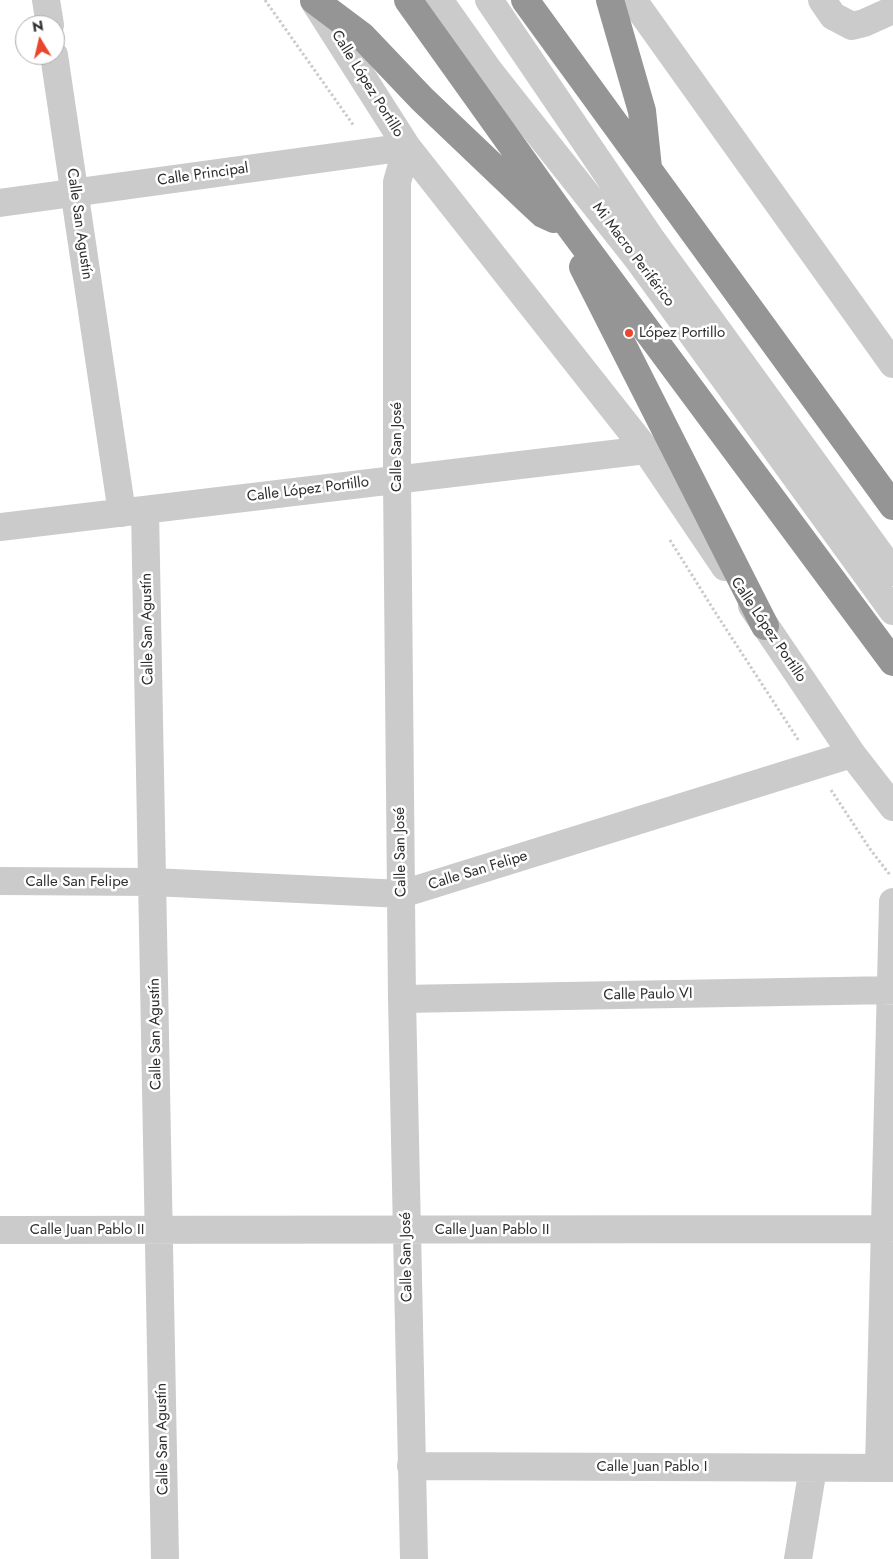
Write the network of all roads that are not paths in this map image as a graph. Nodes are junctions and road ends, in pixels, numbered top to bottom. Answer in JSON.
{"nodes":[{"id":1,"x":46,"y":0,"type":"edge"},
{"id":2,"x":314,"y":0,"type":"edge"},
{"id":3,"x":408,"y":0,"type":"edge"},
{"id":4,"x":439,"y":0,"type":"edge"},
{"id":5,"x":489,"y":0,"type":"edge"},
{"id":6,"x":525,"y":0,"type":"edge"},
{"id":7,"x":610,"y":0,"type":"edge"},
{"id":8,"x":633,"y":0,"type":"edge"},
{"id":9,"x":822,"y":0,"type":"edge"},
{"id":10,"x":893,"y":10,"type":"edge"},
{"id":11,"x":48,"y":15,"type":"edge"},
{"id":12,"x":56,"y":65,"type":"edge"},
{"id":13,"x":407,"y":147,"type":"junction"},
{"id":14,"x":648,"y":169,"type":"junction"},
{"id":15,"x":75,"y":192,"type":"junction"},
{"id":16,"x":0,"y":203,"type":"edge"},
{"id":17,"x":570,"y":228,"type":"junction"},
{"id":18,"x":893,"y":364,"type":"edge"},
{"id":19,"x":646,"y":450,"type":"junction"},
{"id":20,"x":397,"y":480,"type":"junction"},
{"id":21,"x":893,"y":506,"type":"edge"},
{"id":22,"x":134,"y":511,"type":"junction"},
{"id":23,"x":0,"y":527,"type":"edge"},
{"id":24,"x":893,"y":572,"type":"edge"},
{"id":25,"x":893,"y":611,"type":"edge"},
{"id":26,"x":765,"y":626,"type":"junction"},
{"id":27,"x":893,"y":662,"type":"edge"},
{"id":28,"x":852,"y":754,"type":"junction"},
{"id":29,"x":893,"y":807,"type":"edge"},
{"id":30,"x":0,"y":881,"type":"edge"},
{"id":31,"x":153,"y":882,"type":"junction"},
{"id":32,"x":402,"y":894,"type":"junction"},
{"id":33,"x":893,"y":902,"type":"edge"},
{"id":34,"x":892,"y":990,"type":"edge"},
{"id":35,"x":402,"y":999,"type":"junction"},
{"id":36,"x":889,"y":1228,"type":"edge"},
{"id":37,"x":0,"y":1230,"type":"edge"},
{"id":38,"x":159,"y":1230,"type":"junction"},
{"id":39,"x":406,"y":1230,"type":"junction"},
{"id":40,"x":411,"y":1466,"type":"junction"},
{"id":41,"x":813,"y":1468,"type":"junction"},
{"id":42,"x":886,"y":1468,"type":"edge"},
{"id":43,"x":165,"y":1559,"type":"edge"},
{"id":44,"x":414,"y":1559,"type":"edge"},
{"id":45,"x":798,"y":1559,"type":"edge"}],
"edges":[{"from":1,"to":11,"type":"street"},
{"from":2,"to":13,"type":"street","name":"Calle López Portillo"},
{"from":2,"to":17,"type":"highway"},
{"from":3,"to":17,"type":"highway"},
{"from":4,"to":25,"type":"street","name":"Mi Macro Periférico"},
{"from":5,"to":24,"type":"street","name":"Mi Macro Periférico"},
{"from":6,"to":14,"type":"highway"},
{"from":7,"to":14,"type":"highway"},
{"from":8,"to":18,"type":"street"},
{"from":9,"to":10,"type":"street"},
{"from":12,"to":15,"type":"street","name":"Calle San Agustín"},
{"from":13,"to":15,"type":"street","name":"Calle Principal"},
{"from":13,"to":19,"type":"street","name":"Calle López Portillo"},
{"from":13,"to":20,"type":"street","name":"Calle San José"},
{"from":14,"to":21,"type":"highway"},
{"from":15,"to":16,"type":"street","name":"Calle Principal"},
{"from":15,"to":22,"type":"street","name":"Calle San Agustín"},
{"from":17,"to":26,"type":"highway"},
{"from":17,"to":27,"type":"highway"},
{"from":19,"to":20,"type":"street","name":"Calle López Portillo"},
{"from":19,"to":26,"type":"street","name":"Calle López Portillo"},
{"from":20,"to":22,"type":"street","name":"Calle López Portillo"},
{"from":20,"to":32,"type":"street","name":"Calle San José"},
{"from":22,"to":23,"type":"street","name":"Calle López Portillo"},
{"from":22,"to":31,"type":"street","name":"Calle San Agustín"},
{"from":26,"to":28,"type":"street","name":"Calle López Portillo"},
{"from":28,"to":29,"type":"street","name":"Calle López Portillo"},
{"from":28,"to":32,"type":"street","name":"Calle San Felipe"},
{"from":30,"to":31,"type":"street","name":"Calle San Felipe"},
{"from":31,"to":32,"type":"street","name":"Calle San Felipe"},
{"from":31,"to":38,"type":"street","name":"Calle San Agustín"},
{"from":32,"to":35,"type":"street","name":"Calle San José"},
{"from":33,"to":34,"type":"street"},
{"from":34,"to":35,"type":"street","name":"Calle Paulo VI"},
{"from":34,"to":36,"type":"street"},
{"from":35,"to":39,"type":"street","name":"Calle San José"},
{"from":36,"to":39,"type":"street","name":"Calle Juan Pablo II"},
{"from":36,"to":42,"type":"street"},
{"from":37,"to":38,"type":"street","name":"Calle Juan Pablo II"},
{"from":38,"to":39,"type":"street","name":"Calle Juan Pablo II"},
{"from":38,"to":43,"type":"street","name":"Calle San Agustín"},
{"from":39,"to":40,"type":"street","name":"Calle San José"},
{"from":40,"to":41,"type":"street","name":"Calle Juan Pablo I"},
{"from":40,"to":44,"type":"street","name":"Calle San José"},
{"from":41,"to":42,"type":"street","name":"Calle Juan Pablo I"},
{"from":41,"to":45,"type":"street"}]}
